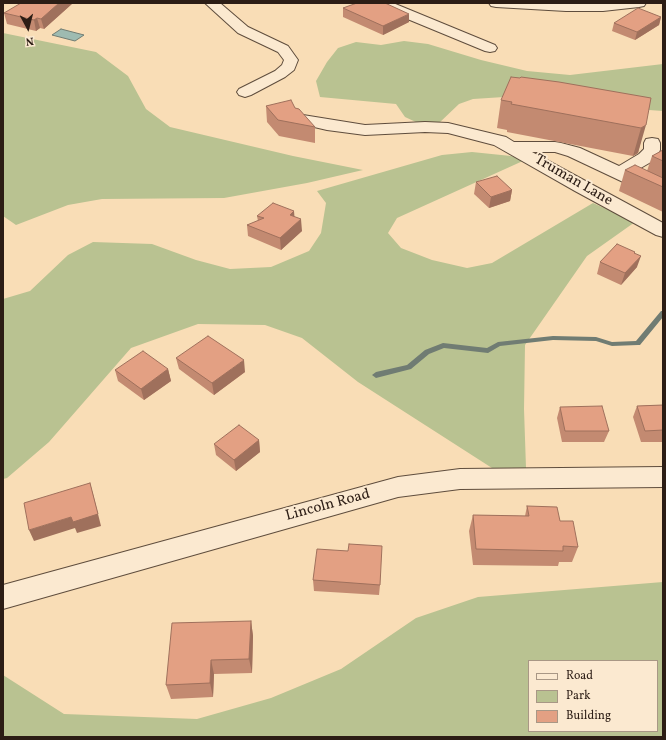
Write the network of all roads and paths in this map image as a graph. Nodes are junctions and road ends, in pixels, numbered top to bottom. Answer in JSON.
{"nodes":[{"id":1,"x":212,"y":3,"type":"edge"},
{"id":2,"x":381,"y":3,"type":"edge"},
{"id":3,"x":496,"y":3,"type":"edge"},
{"id":4,"x":639,"y":3,"type":"edge"},
{"id":5,"x":490,"y":48,"type":"dead end"},
{"id":6,"x":245,"y":92,"type":"dead end"},
{"id":7,"x":303,"y":120,"type":"edge"},
{"id":8,"x":652,"y":143,"type":"dead end"},
{"id":9,"x":512,"y":147,"type":"junction"},
{"id":10,"x":620,"y":173,"type":"junction"},
{"id":11,"x":663,"y":194,"type":"edge"},
{"id":12,"x":663,"y":231,"type":"edge"},
{"id":13,"x":663,"y":477,"type":"edge"},
{"id":14,"x":3,"y":597,"type":"edge"}],
"edges":[{"from":1,"to":6,"type":"street"},
{"from":2,"to":5,"type":"street"},
{"from":3,"to":4,"type":"street"},
{"from":7,"to":9,"type":"street","name":"Truman Lane"},
{"from":8,"to":10,"type":"street"},
{"from":9,"to":10,"type":"street"},
{"from":9,"to":12,"type":"street","name":"Truman Lane"},
{"from":10,"to":11,"type":"street"},
{"from":13,"to":14,"type":"street","name":"Lincoln Road"}]}
